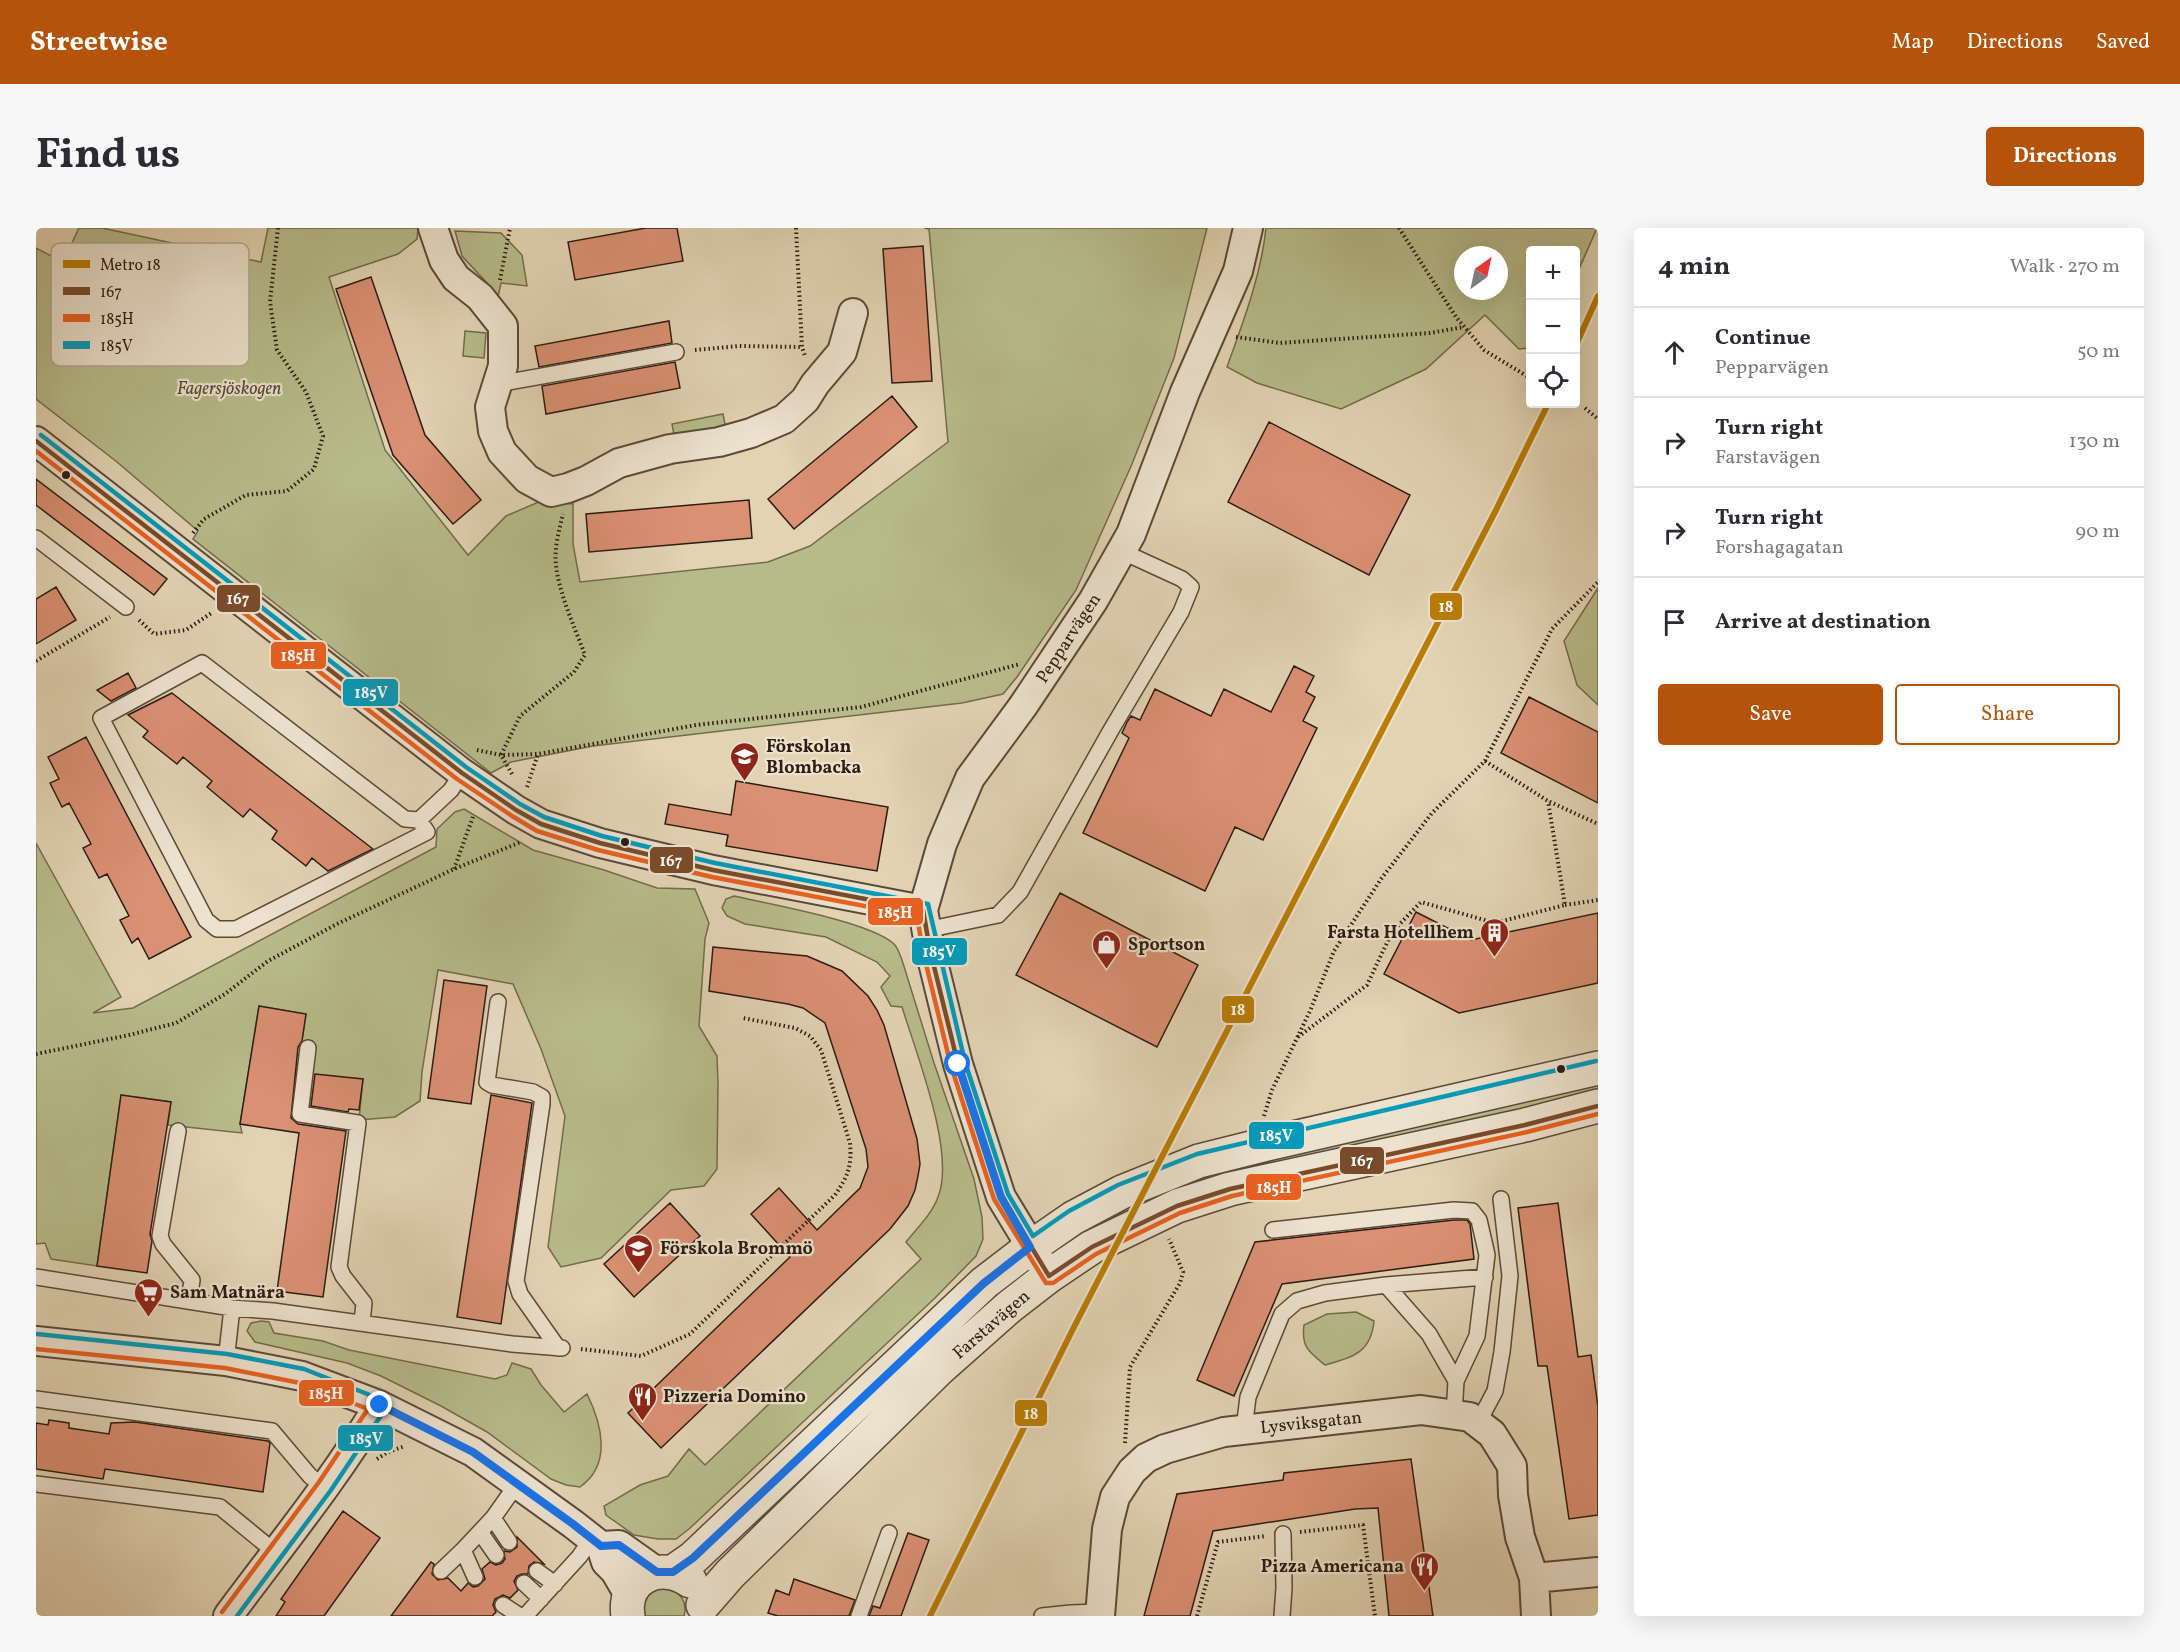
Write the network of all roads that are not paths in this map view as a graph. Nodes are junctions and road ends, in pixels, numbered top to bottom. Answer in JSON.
{"nodes":[{"id":1,"x":433,"y":228,"type":"edge"},
{"id":2,"x":1248,"y":228,"type":"edge"},
{"id":3,"x":854,"y":313,"type":"dead end"},
{"id":4,"x":676,"y":352,"type":"road end"},
{"id":5,"x":497,"y":384,"type":"junction"},
{"id":6,"x":36,"y":441,"type":"edge"},
{"id":7,"x":36,"y":538,"type":"edge"},
{"id":8,"x":1121,"y":551,"type":"junction"},
{"id":9,"x":126,"y":607,"type":"road end"},
{"id":10,"x":467,"y":761,"type":"junction"},
{"id":11,"x":419,"y":820,"type":"junction"},
{"id":12,"x":925,"y":920,"type":"junction"},
{"id":13,"x":498,"y":1002,"type":"dead end"},
{"id":14,"x":308,"y":1048,"type":"dead end"},
{"id":15,"x":1598,"y":1068,"type":"edge"},
{"id":16,"x":1598,"y":1106,"type":"edge"},
{"id":17,"x":178,"y":1131,"type":"dead end"},
{"id":18,"x":1501,"y":1199,"type":"dead end"},
{"id":19,"x":1273,"y":1230,"type":"dead end"},
{"id":20,"x":1030,"y":1247,"type":"junction"},
{"id":21,"x":1049,"y":1276,"type":"junction"},
{"id":22,"x":36,"y":1277,"type":"edge"},
{"id":23,"x":1485,"y":1277,"type":"junction"},
{"id":24,"x":1386,"y":1286,"type":"junction"},
{"id":25,"x":189,"y":1301,"type":"junction"},
{"id":26,"x":232,"y":1308,"type":"junction"},
{"id":27,"x":362,"y":1322,"type":"junction"},
{"id":28,"x":36,"y":1341,"type":"edge"},
{"id":29,"x":226,"y":1362,"type":"junction"},
{"id":30,"x":1456,"y":1381,"type":"junction"},
{"id":31,"x":36,"y":1399,"type":"edge"},
{"id":32,"x":380,"y":1405,"type":"junction"},
{"id":33,"x":1466,"y":1419,"type":"junction"},
{"id":34,"x":1244,"y":1429,"type":"junction"},
{"id":35,"x":36,"y":1484,"type":"edge"},
{"id":36,"x":517,"y":1484,"type":"junction"},
{"id":37,"x":324,"y":1487,"type":"junction"},
{"id":38,"x":493,"y":1518,"type":"junction"},
{"id":39,"x":480,"y":1532,"type":"junction"},
{"id":40,"x":889,"y":1533,"type":"dead end"},
{"id":41,"x":1283,"y":1534,"type":"road end"},
{"id":42,"x":509,"y":1542,"type":"dead end"},
{"id":43,"x":596,"y":1543,"type":"junction"},
{"id":44,"x":463,"y":1550,"type":"junction"},
{"id":45,"x":276,"y":1552,"type":"junction"},
{"id":46,"x":496,"y":1555,"type":"dead end"},
{"id":47,"x":441,"y":1571,"type":"dead end"},
{"id":48,"x":537,"y":1571,"type":"dead end"},
{"id":49,"x":665,"y":1572,"type":"junction"},
{"id":50,"x":1598,"y":1572,"type":"edge"},
{"id":51,"x":475,"y":1577,"type":"dead end"},
{"id":52,"x":1534,"y":1578,"type":"junction"},
{"id":53,"x":524,"y":1583,"type":"dead end"},
{"id":54,"x":555,"y":1584,"type":"junction"},
{"id":55,"x":541,"y":1599,"type":"junction"},
{"id":56,"x":502,"y":1605,"type":"dead end"},
{"id":57,"x":626,"y":1609,"type":"edge"},
{"id":58,"x":702,"y":1611,"type":"edge"},
{"id":59,"x":1100,"y":1614,"type":"edge"},
{"id":60,"x":228,"y":1616,"type":"edge"},
{"id":61,"x":520,"y":1616,"type":"edge"},
{"id":62,"x":525,"y":1616,"type":"edge"},
{"id":63,"x":859,"y":1616,"type":"edge"},
{"id":64,"x":1042,"y":1616,"type":"edge"},
{"id":65,"x":1282,"y":1616,"type":"edge"},
{"id":66,"x":1536,"y":1616,"type":"edge"}],
"edges":[{"from":1,"to":5,"type":"street"},
{"from":2,"to":8,"type":"street","name":"Pepparvägen"},
{"from":3,"to":5,"type":"street"},
{"from":4,"to":5,"type":"lane"},
{"from":6,"to":10,"type":"street"},
{"from":7,"to":9,"type":"lane"},
{"from":8,"to":12,"type":"street","name":"Pepparvägen"},
{"from":8,"to":12,"type":"lane"},
{"from":10,"to":11,"type":"lane"},
{"from":10,"to":12,"type":"street"},
{"from":11,"to":11,"type":"lane"},
{"from":12,"to":20,"type":"street","name":"Pepparvägen"},
{"from":13,"to":27,"type":"lane"},
{"from":14,"to":27,"type":"lane"},
{"from":15,"to":20,"type":"street","name":"Farstavägen"},
{"from":16,"to":21,"type":"street","name":"Farstavägen"},
{"from":17,"to":25,"type":"lane"},
{"from":18,"to":33,"type":"lane"},
{"from":19,"to":23,"type":"lane"},
{"from":20,"to":21,"type":"street","name":"Pepparvägen"},
{"from":20,"to":49,"type":"street","name":"Farstavägen"},
{"from":21,"to":58,"type":"street","name":"Farstavägen"},
{"from":22,"to":25,"type":"lane"},
{"from":23,"to":24,"type":"lane"},
{"from":23,"to":30,"type":"lane"},
{"from":24,"to":30,"type":"lane"},
{"from":24,"to":34,"type":"lane"},
{"from":25,"to":26,"type":"lane"},
{"from":26,"to":27,"type":"lane"},
{"from":26,"to":29,"type":"lane"},
{"from":28,"to":29,"type":"street"},
{"from":29,"to":32,"type":"street"},
{"from":30,"to":33,"type":"lane"},
{"from":31,"to":37,"type":"lane"},
{"from":32,"to":36,"type":"street"},
{"from":32,"to":37,"type":"street"},
{"from":33,"to":34,"type":"street","name":"Lysviksgatan"},
{"from":33,"to":52,"type":"street"},
{"from":34,"to":59,"type":"street","name":"Lysviksgatan"},
{"from":35,"to":45,"type":"lane"},
{"from":36,"to":38,"type":"lane"},
{"from":36,"to":43,"type":"street"},
{"from":37,"to":45,"type":"street"},
{"from":38,"to":39,"type":"lane"},
{"from":38,"to":42,"type":"lane"},
{"from":39,"to":44,"type":"lane"},
{"from":39,"to":46,"type":"lane"},
{"from":40,"to":63,"type":"lane"},
{"from":41,"to":65,"type":"lane"},
{"from":43,"to":49,"type":"street"},
{"from":43,"to":54,"type":"lane"},
{"from":43,"to":57,"type":"street"},
{"from":44,"to":47,"type":"lane"},
{"from":44,"to":51,"type":"lane"},
{"from":45,"to":60,"type":"street"},
{"from":48,"to":54,"type":"lane"},
{"from":49,"to":57,"type":"street","name":"Farstavägen"},
{"from":49,"to":58,"type":"street","name":"Farstavägen"},
{"from":50,"to":52,"type":"street"},
{"from":52,"to":66,"type":"street"},
{"from":53,"to":55,"type":"lane"},
{"from":54,"to":55,"type":"lane"},
{"from":55,"to":62,"type":"lane"},
{"from":56,"to":61,"type":"lane"},
{"from":59,"to":64,"type":"lane"}]}
